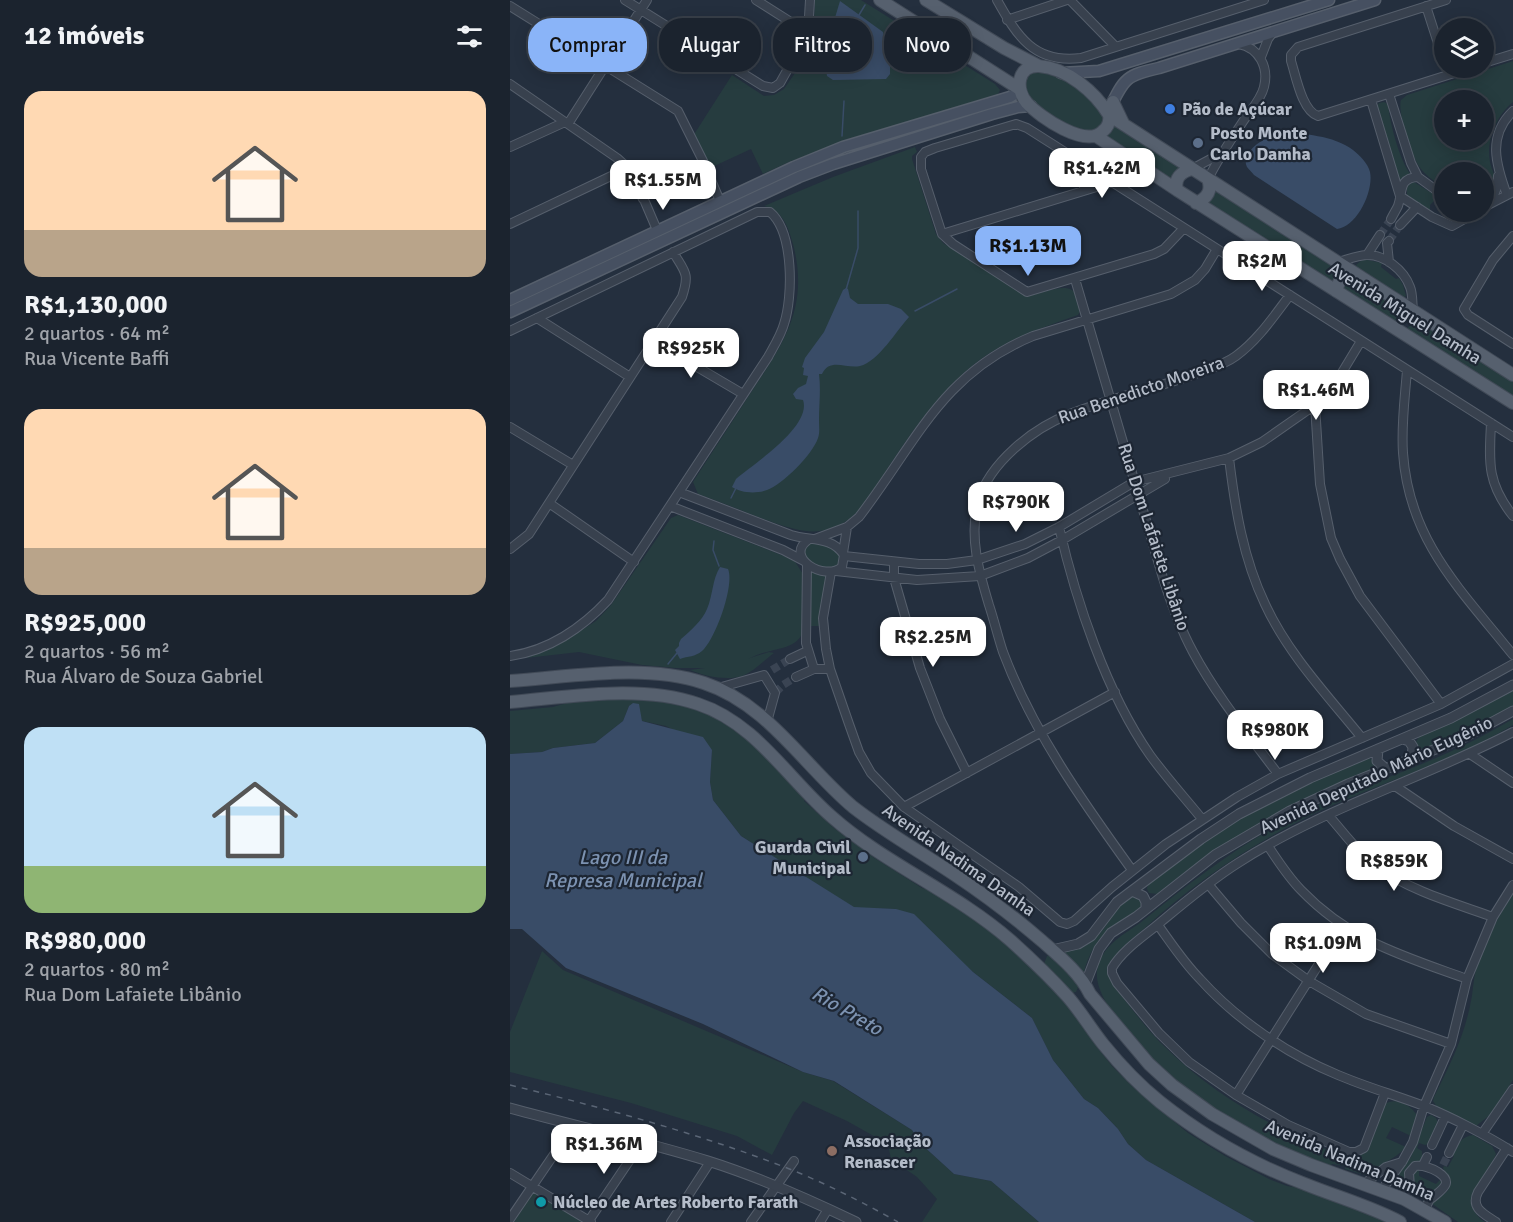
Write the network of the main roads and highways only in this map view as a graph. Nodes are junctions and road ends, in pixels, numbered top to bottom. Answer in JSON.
{"nodes":[{"id":1,"x":880,"y":0,"type":"edge"},
{"id":2,"x":926,"y":0,"type":"edge"},
{"id":3,"x":1329,"y":0,"type":"edge"},
{"id":4,"x":1375,"y":0,"type":"edge"},
{"id":5,"x":944,"y":6,"type":"edge"},
{"id":6,"x":909,"y":18,"type":"edge"},
{"id":7,"x":958,"y":18,"type":"edge"},
{"id":8,"x":971,"y":28,"type":"edge"},
{"id":9,"x":971,"y":58,"type":"edge"},
{"id":10,"x":1038,"y":66,"type":"junction"},
{"id":11,"x":1061,"y":73,"type":"junction"},
{"id":12,"x":1019,"y":90,"type":"junction"},
{"id":13,"x":1030,"y":106,"type":"junction"},
{"id":14,"x":1110,"y":110,"type":"junction"},
{"id":15,"x":1096,"y":136,"type":"junction"},
{"id":16,"x":791,"y":168,"type":"junction"},
{"id":17,"x":1192,"y":169,"type":"junction"},
{"id":18,"x":796,"y":179,"type":"junction"},
{"id":19,"x":1208,"y":179,"type":"junction"},
{"id":20,"x":1177,"y":190,"type":"junction"},
{"id":21,"x":1196,"y":203,"type":"junction"},
{"id":22,"x":595,"y":266,"type":"junction"},
{"id":23,"x":1349,"y":271,"type":"junction"},
{"id":24,"x":1336,"y":291,"type":"junction"},
{"id":25,"x":510,"y":300,"type":"edge"},
{"id":26,"x":510,"y":312,"type":"edge"},
{"id":27,"x":1413,"y":312,"type":"junction"},
{"id":28,"x":1393,"y":326,"type":"junction"},
{"id":29,"x":1513,"y":375,"type":"edge"},
{"id":30,"x":1513,"y":403,"type":"edge"},
{"id":31,"x":510,"y":681,"type":"edge"},
{"id":32,"x":718,"y":688,"type":"junction"},
{"id":33,"x":510,"y":702,"type":"edge"},
{"id":34,"x":708,"y":707,"type":"junction"},
{"id":35,"x":767,"y":722,"type":"junction"},
{"id":36,"x":753,"y":736,"type":"junction"},
{"id":37,"x":1052,"y":950,"type":"junction"},
{"id":38,"x":1038,"y":966,"type":"junction"},
{"id":39,"x":1085,"y":985,"type":"junction"},
{"id":40,"x":1068,"y":998,"type":"junction"},
{"id":41,"x":1364,"y":1184,"type":"junction"},
{"id":42,"x":1381,"y":1191,"type":"junction"},
{"id":43,"x":1404,"y":1199,"type":"junction"},
{"id":44,"x":1355,"y":1203,"type":"junction"},
{"id":45,"x":1372,"y":1210,"type":"junction"},
{"id":46,"x":1426,"y":1216,"type":"edge"},
{"id":47,"x":1397,"y":1220,"type":"edge"},
{"id":48,"x":1445,"y":1222,"type":"edge"}],
"edges":[{"from":1,"to":6,"type":"main road"},
{"from":2,"to":5,"type":"main road"},
{"from":3,"to":11,"type":"main road"},
{"from":4,"to":14,"type":"main road"},
{"from":5,"to":7,"type":"main road"},
{"from":8,"to":10,"type":"main road"},
{"from":9,"to":12,"type":"main road"},
{"from":10,"to":11,"type":"main road","name":"Avenida Miguel Damha"},
{"from":10,"to":12,"type":"main road"},
{"from":11,"to":14,"type":"main road","name":"Avenida Miguel Damha"},
{"from":12,"to":13,"type":"main road"},
{"from":12,"to":16,"type":"main road"},
{"from":13,"to":15,"type":"main road"},
{"from":13,"to":18,"type":"main road"},
{"from":14,"to":15,"type":"main road"},
{"from":14,"to":17,"type":"main road","name":"Avenida Miguel Damha"},
{"from":15,"to":20,"type":"main road","name":"Avenida Miguel Damha"},
{"from":16,"to":18,"type":"main road"},
{"from":16,"to":22,"type":"main road"},
{"from":17,"to":19,"type":"main road","name":"Avenida Miguel Damha"},
{"from":17,"to":20,"type":"main road"},
{"from":18,"to":22,"type":"main road"},
{"from":19,"to":21,"type":"main road"},
{"from":19,"to":23,"type":"main road","name":"Avenida Miguel Damha"},
{"from":20,"to":21,"type":"main road","name":"Avenida Miguel Damha"},
{"from":21,"to":24,"type":"main road","name":"Avenida Miguel Damha"},
{"from":22,"to":25,"type":"main road"},
{"from":22,"to":26,"type":"main road"},
{"from":23,"to":24,"type":"main road"},
{"from":23,"to":27,"type":"main road","name":"Avenida Miguel Damha"},
{"from":24,"to":28,"type":"main road","name":"Avenida Miguel Damha"},
{"from":27,"to":28,"type":"main road"},
{"from":27,"to":29,"type":"main road","name":"Avenida Miguel Damha"},
{"from":28,"to":30,"type":"main road","name":"Avenida Miguel Damha"},
{"from":31,"to":32,"type":"main road","name":"Avenida Nadima Damha"},
{"from":32,"to":34,"type":"main road"},
{"from":32,"to":35,"type":"main road","name":"Avenida Nadima Damha"},
{"from":33,"to":34,"type":"main road","name":"Avenida Nadima Damha"},
{"from":34,"to":36,"type":"main road","name":"Avenida Nadima Damha"},
{"from":35,"to":36,"type":"main road"},
{"from":35,"to":37,"type":"main road","name":"Avenida Nadima Damha"},
{"from":36,"to":38,"type":"main road","name":"Avenida Nadima Damha"},
{"from":37,"to":38,"type":"main road"},
{"from":37,"to":39,"type":"main road","name":"Avenida Nadima Damha"},
{"from":38,"to":40,"type":"main road","name":"Avenida Nadima Damha"},
{"from":39,"to":40,"type":"main road"},
{"from":39,"to":41,"type":"main road","name":"Avenida Nadima Damha"},
{"from":40,"to":44,"type":"main road","name":"Avenida Nadima Damha"},
{"from":41,"to":42,"type":"main road","name":"Avenida Nadima Damha"},
{"from":41,"to":44,"type":"main road"},
{"from":42,"to":43,"type":"main road","name":"Avenida Nadima Damha"},
{"from":42,"to":45,"type":"main road"},
{"from":43,"to":46,"type":"main road","name":"Avenida Nadima Damha"},
{"from":43,"to":47,"type":"main road"},
{"from":44,"to":45,"type":"main road","name":"Avenida Nadima Damha"},
{"from":45,"to":47,"type":"main road","name":"Avenida Nadima Damha"},
{"from":46,"to":48,"type":"main road","name":"Avenida Nadima Damha"}]}
